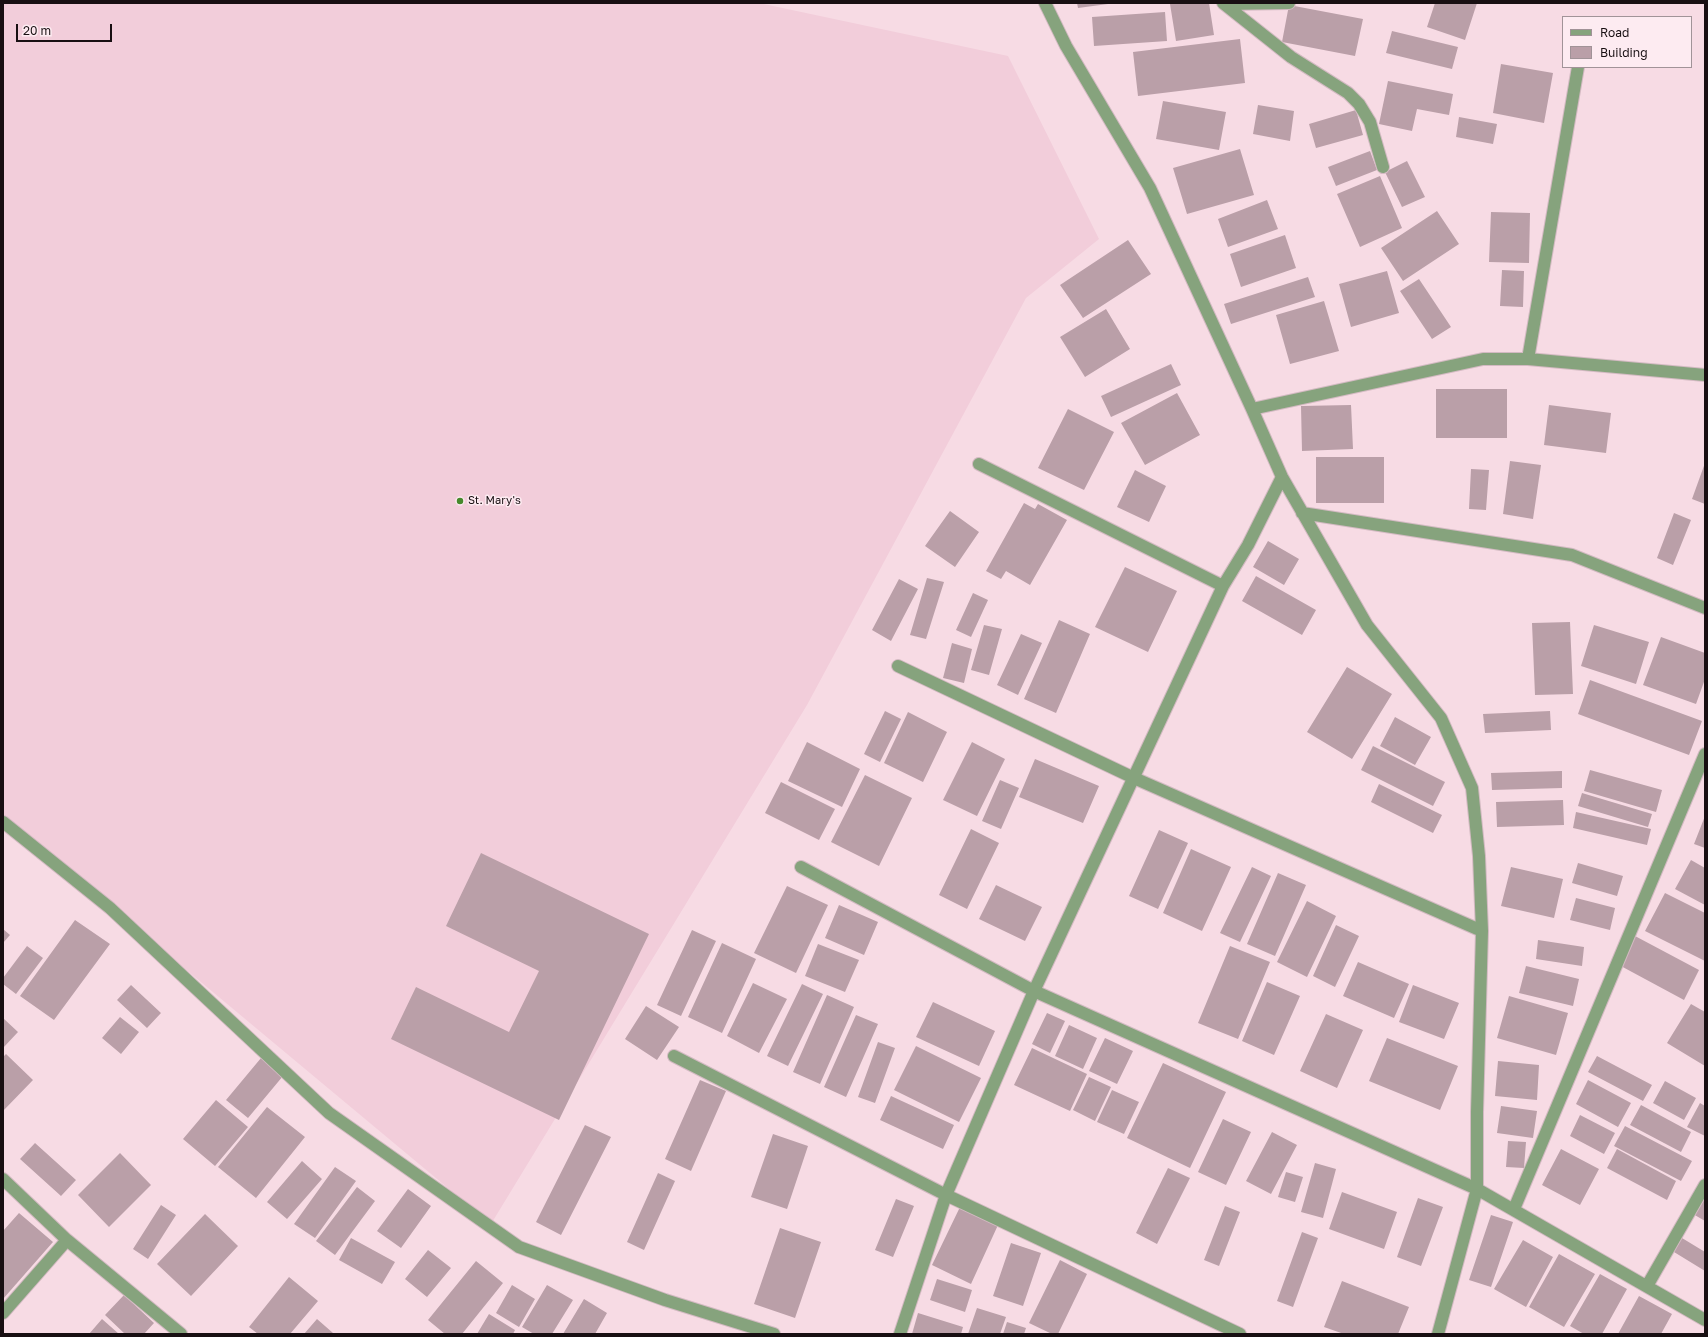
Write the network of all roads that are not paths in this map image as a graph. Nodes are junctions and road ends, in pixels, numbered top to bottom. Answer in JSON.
{"nodes":[{"id":1,"x":1045,"y":3,"type":"edge"},
{"id":2,"x":1289,"y":3,"type":"edge"},
{"id":3,"x":1224,"y":4,"type":"edge"},
{"id":4,"x":1249,"y":4,"type":"edge"},
{"id":5,"x":1578,"y":68,"type":"edge"},
{"id":6,"x":1383,"y":167,"type":"dead end"},
{"id":7,"x":1528,"y":359,"type":"junction"},
{"id":8,"x":1705,"y":375,"type":"edge"},
{"id":9,"x":1252,"y":409,"type":"junction"},
{"id":10,"x":979,"y":464,"type":"dead end"},
{"id":11,"x":1282,"y":476,"type":"junction"},
{"id":12,"x":1302,"y":513,"type":"junction"},
{"id":13,"x":1223,"y":586,"type":"junction"},
{"id":14,"x":1705,"y":608,"type":"edge"},
{"id":15,"x":898,"y":666,"type":"dead end"},
{"id":16,"x":1705,"y":754,"type":"edge"},
{"id":17,"x":1134,"y":778,"type":"junction"},
{"id":18,"x":3,"y":822,"type":"edge"},
{"id":19,"x":801,"y":867,"type":"dead end"},
{"id":20,"x":1482,"y":931,"type":"junction"},
{"id":21,"x":1034,"y":991,"type":"junction"},
{"id":22,"x":674,"y":1056,"type":"dead end"},
{"id":23,"x":3,"y":1179,"type":"edge"},
{"id":24,"x":1705,"y":1185,"type":"edge"},
{"id":25,"x":1477,"y":1189,"type":"junction"},
{"id":26,"x":946,"y":1195,"type":"junction"},
{"id":27,"x":1514,"y":1209,"type":"junction"},
{"id":28,"x":67,"y":1240,"type":"junction"},
{"id":29,"x":1647,"y":1286,"type":"junction"},
{"id":30,"x":3,"y":1313,"type":"edge"},
{"id":31,"x":1705,"y":1320,"type":"edge"},
{"id":32,"x":181,"y":1334,"type":"edge"},
{"id":33,"x":774,"y":1334,"type":"edge"},
{"id":34,"x":900,"y":1334,"type":"edge"},
{"id":35,"x":1240,"y":1334,"type":"edge"},
{"id":36,"x":1438,"y":1334,"type":"edge"}],
"edges":[{"from":1,"to":9,"type":"street"},
{"from":2,"to":4,"type":"street"},
{"from":3,"to":4,"type":"street"},
{"from":3,"to":6,"type":"street"},
{"from":5,"to":7,"type":"street"},
{"from":7,"to":8,"type":"street"},
{"from":7,"to":9,"type":"street"},
{"from":9,"to":11,"type":"street"},
{"from":10,"to":13,"type":"street"},
{"from":11,"to":12,"type":"street"},
{"from":11,"to":13,"type":"street"},
{"from":12,"to":14,"type":"street"},
{"from":12,"to":20,"type":"street"},
{"from":13,"to":17,"type":"street"},
{"from":15,"to":17,"type":"street"},
{"from":16,"to":27,"type":"street"},
{"from":17,"to":20,"type":"street"},
{"from":17,"to":21,"type":"street"},
{"from":18,"to":33,"type":"street"},
{"from":19,"to":21,"type":"street"},
{"from":20,"to":25,"type":"street"},
{"from":21,"to":25,"type":"street"},
{"from":21,"to":26,"type":"street"},
{"from":22,"to":26,"type":"street"},
{"from":23,"to":28,"type":"street"},
{"from":24,"to":29,"type":"street"},
{"from":25,"to":27,"type":"street"},
{"from":25,"to":36,"type":"street"},
{"from":26,"to":34,"type":"street"},
{"from":26,"to":35,"type":"street"},
{"from":27,"to":29,"type":"street"},
{"from":28,"to":30,"type":"street"},
{"from":28,"to":32,"type":"street"},
{"from":29,"to":31,"type":"street"}]}
